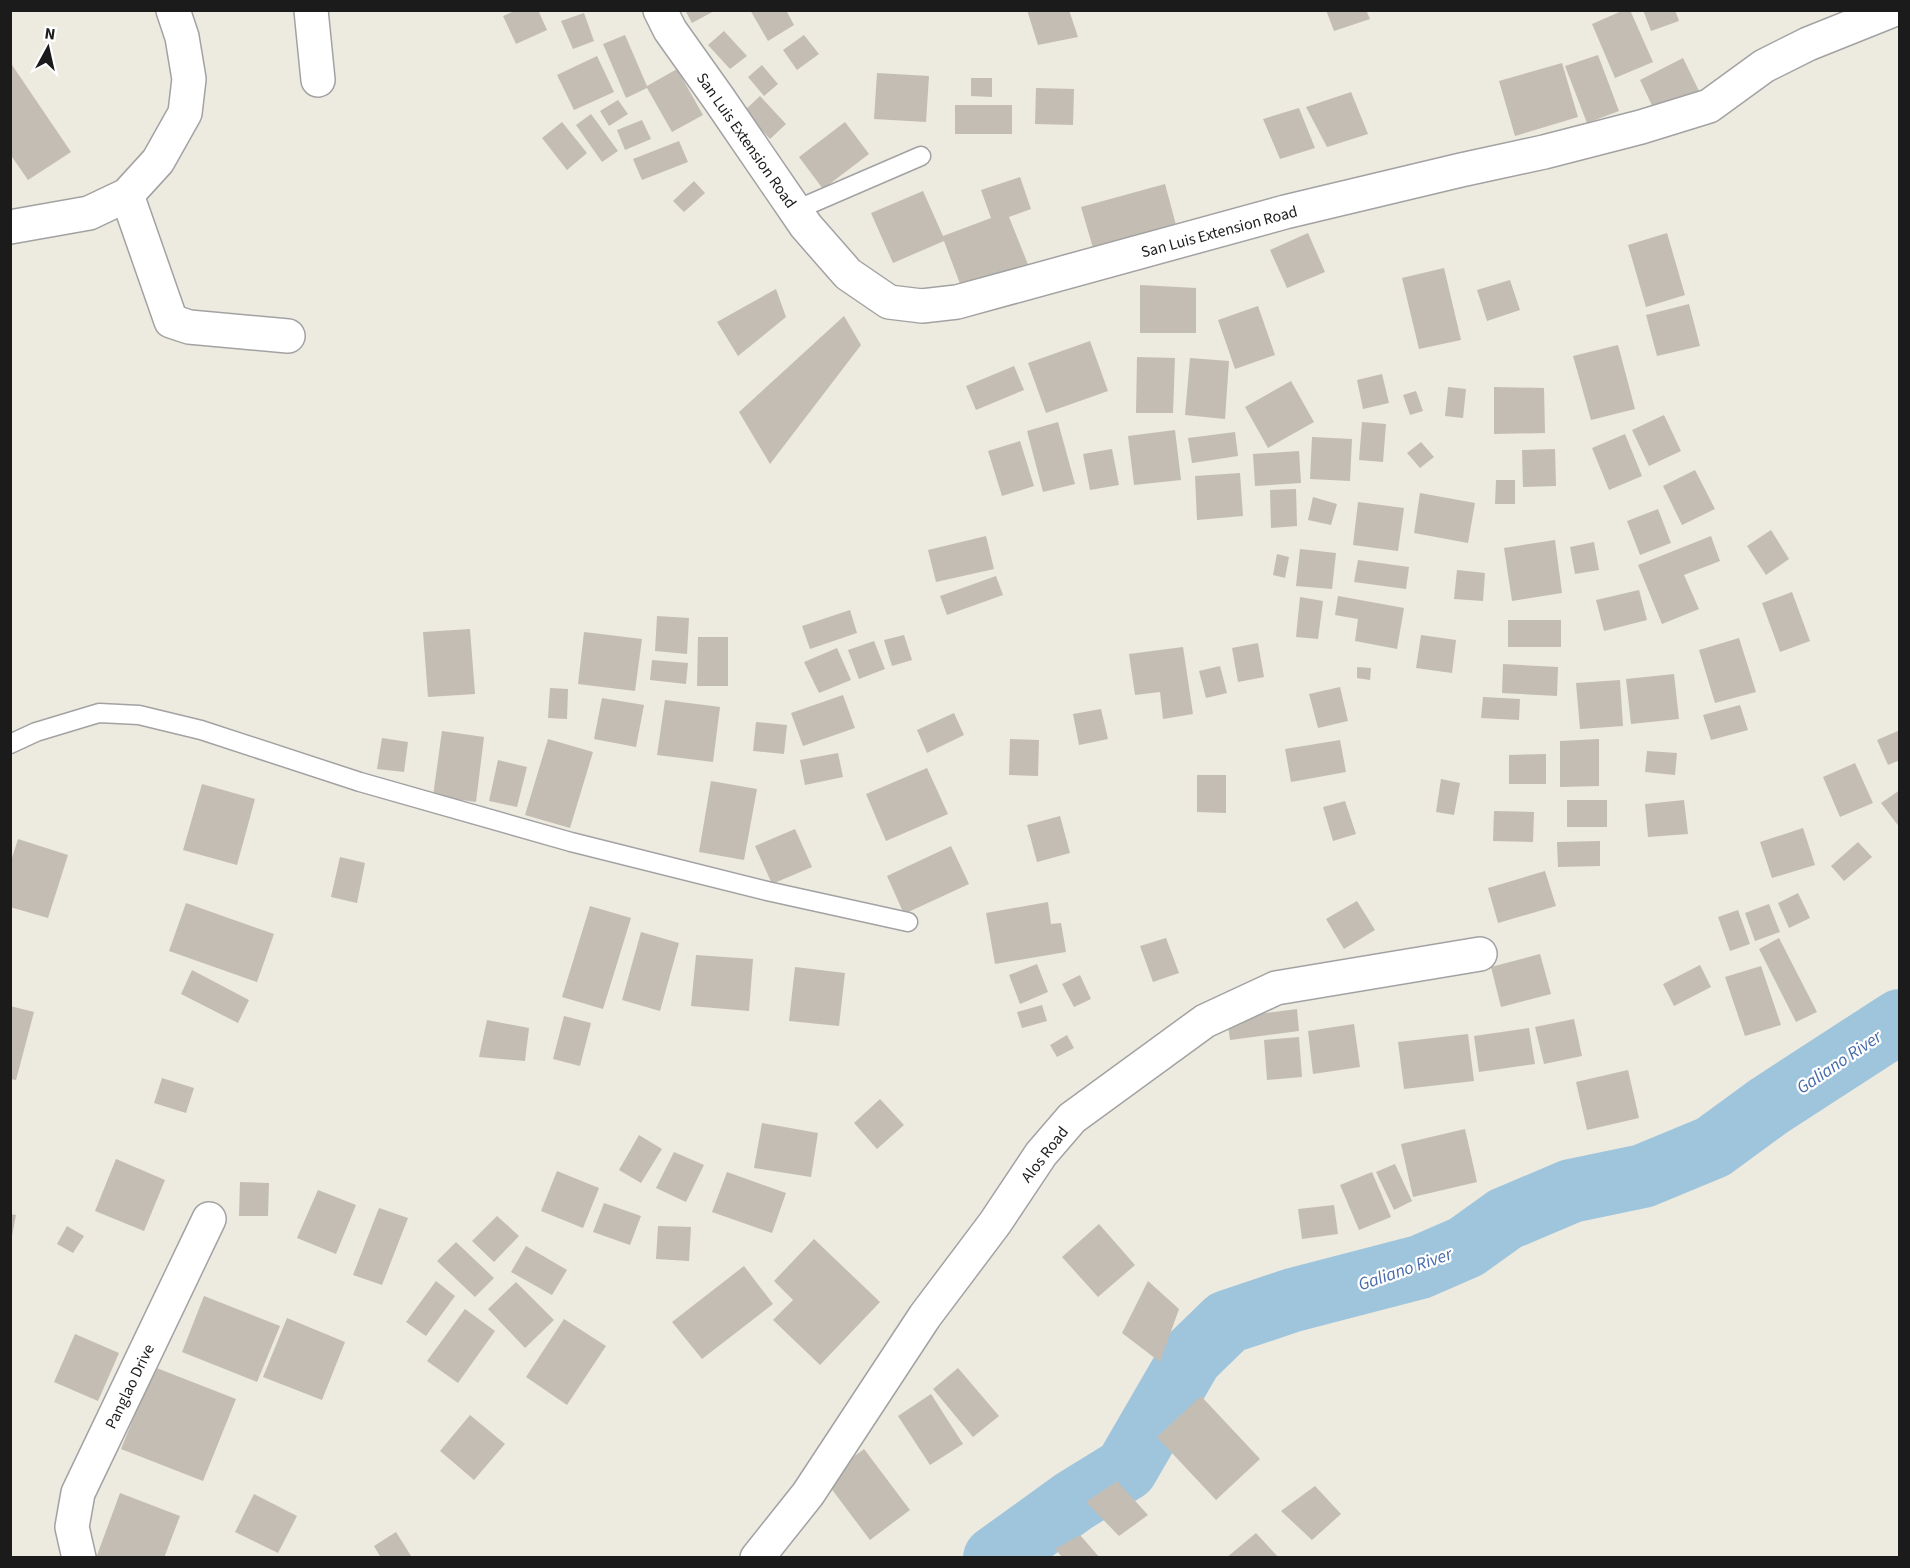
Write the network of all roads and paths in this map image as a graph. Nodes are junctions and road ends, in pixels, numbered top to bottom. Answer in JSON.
{"nodes":[{"id":1,"x":173,"y":10,"type":"edge"},
{"id":2,"x":311,"y":10,"type":"edge"},
{"id":3,"x":660,"y":10,"type":"edge"},
{"id":4,"x":1893,"y":10,"type":"edge"},
{"id":5,"x":318,"y":80,"type":"dead end"},
{"id":6,"x":921,"y":156,"type":"dead end"},
{"id":7,"x":127,"y":195,"type":"junction"},
{"id":8,"x":796,"y":210,"type":"junction"},
{"id":9,"x":10,"y":227,"type":"edge"},
{"id":10,"x":288,"y":336,"type":"dead end"},
{"id":11,"x":10,"y":744,"type":"edge"},
{"id":12,"x":908,"y":922,"type":"dead end"},
{"id":13,"x":1480,"y":954,"type":"dead end"},
{"id":14,"x":209,"y":1219,"type":"dead end"},
{"id":15,"x":79,"y":1557,"type":"edge"},
{"id":16,"x":757,"y":1557,"type":"edge"}],
"edges":[{"from":1,"to":7,"type":"street"},
{"from":2,"to":5,"type":"street"},
{"from":3,"to":8,"type":"street","name":"San Luis Extension Road"},
{"from":4,"to":8,"type":"street","name":"San Luis Extension Road"},
{"from":6,"to":8,"type":"lane"},
{"from":7,"to":9,"type":"street"},
{"from":7,"to":10,"type":"street"},
{"from":11,"to":12,"type":"lane"},
{"from":13,"to":16,"type":"street","name":"Alos Road"},
{"from":14,"to":15,"type":"street","name":"Panglao Drive"}]}
